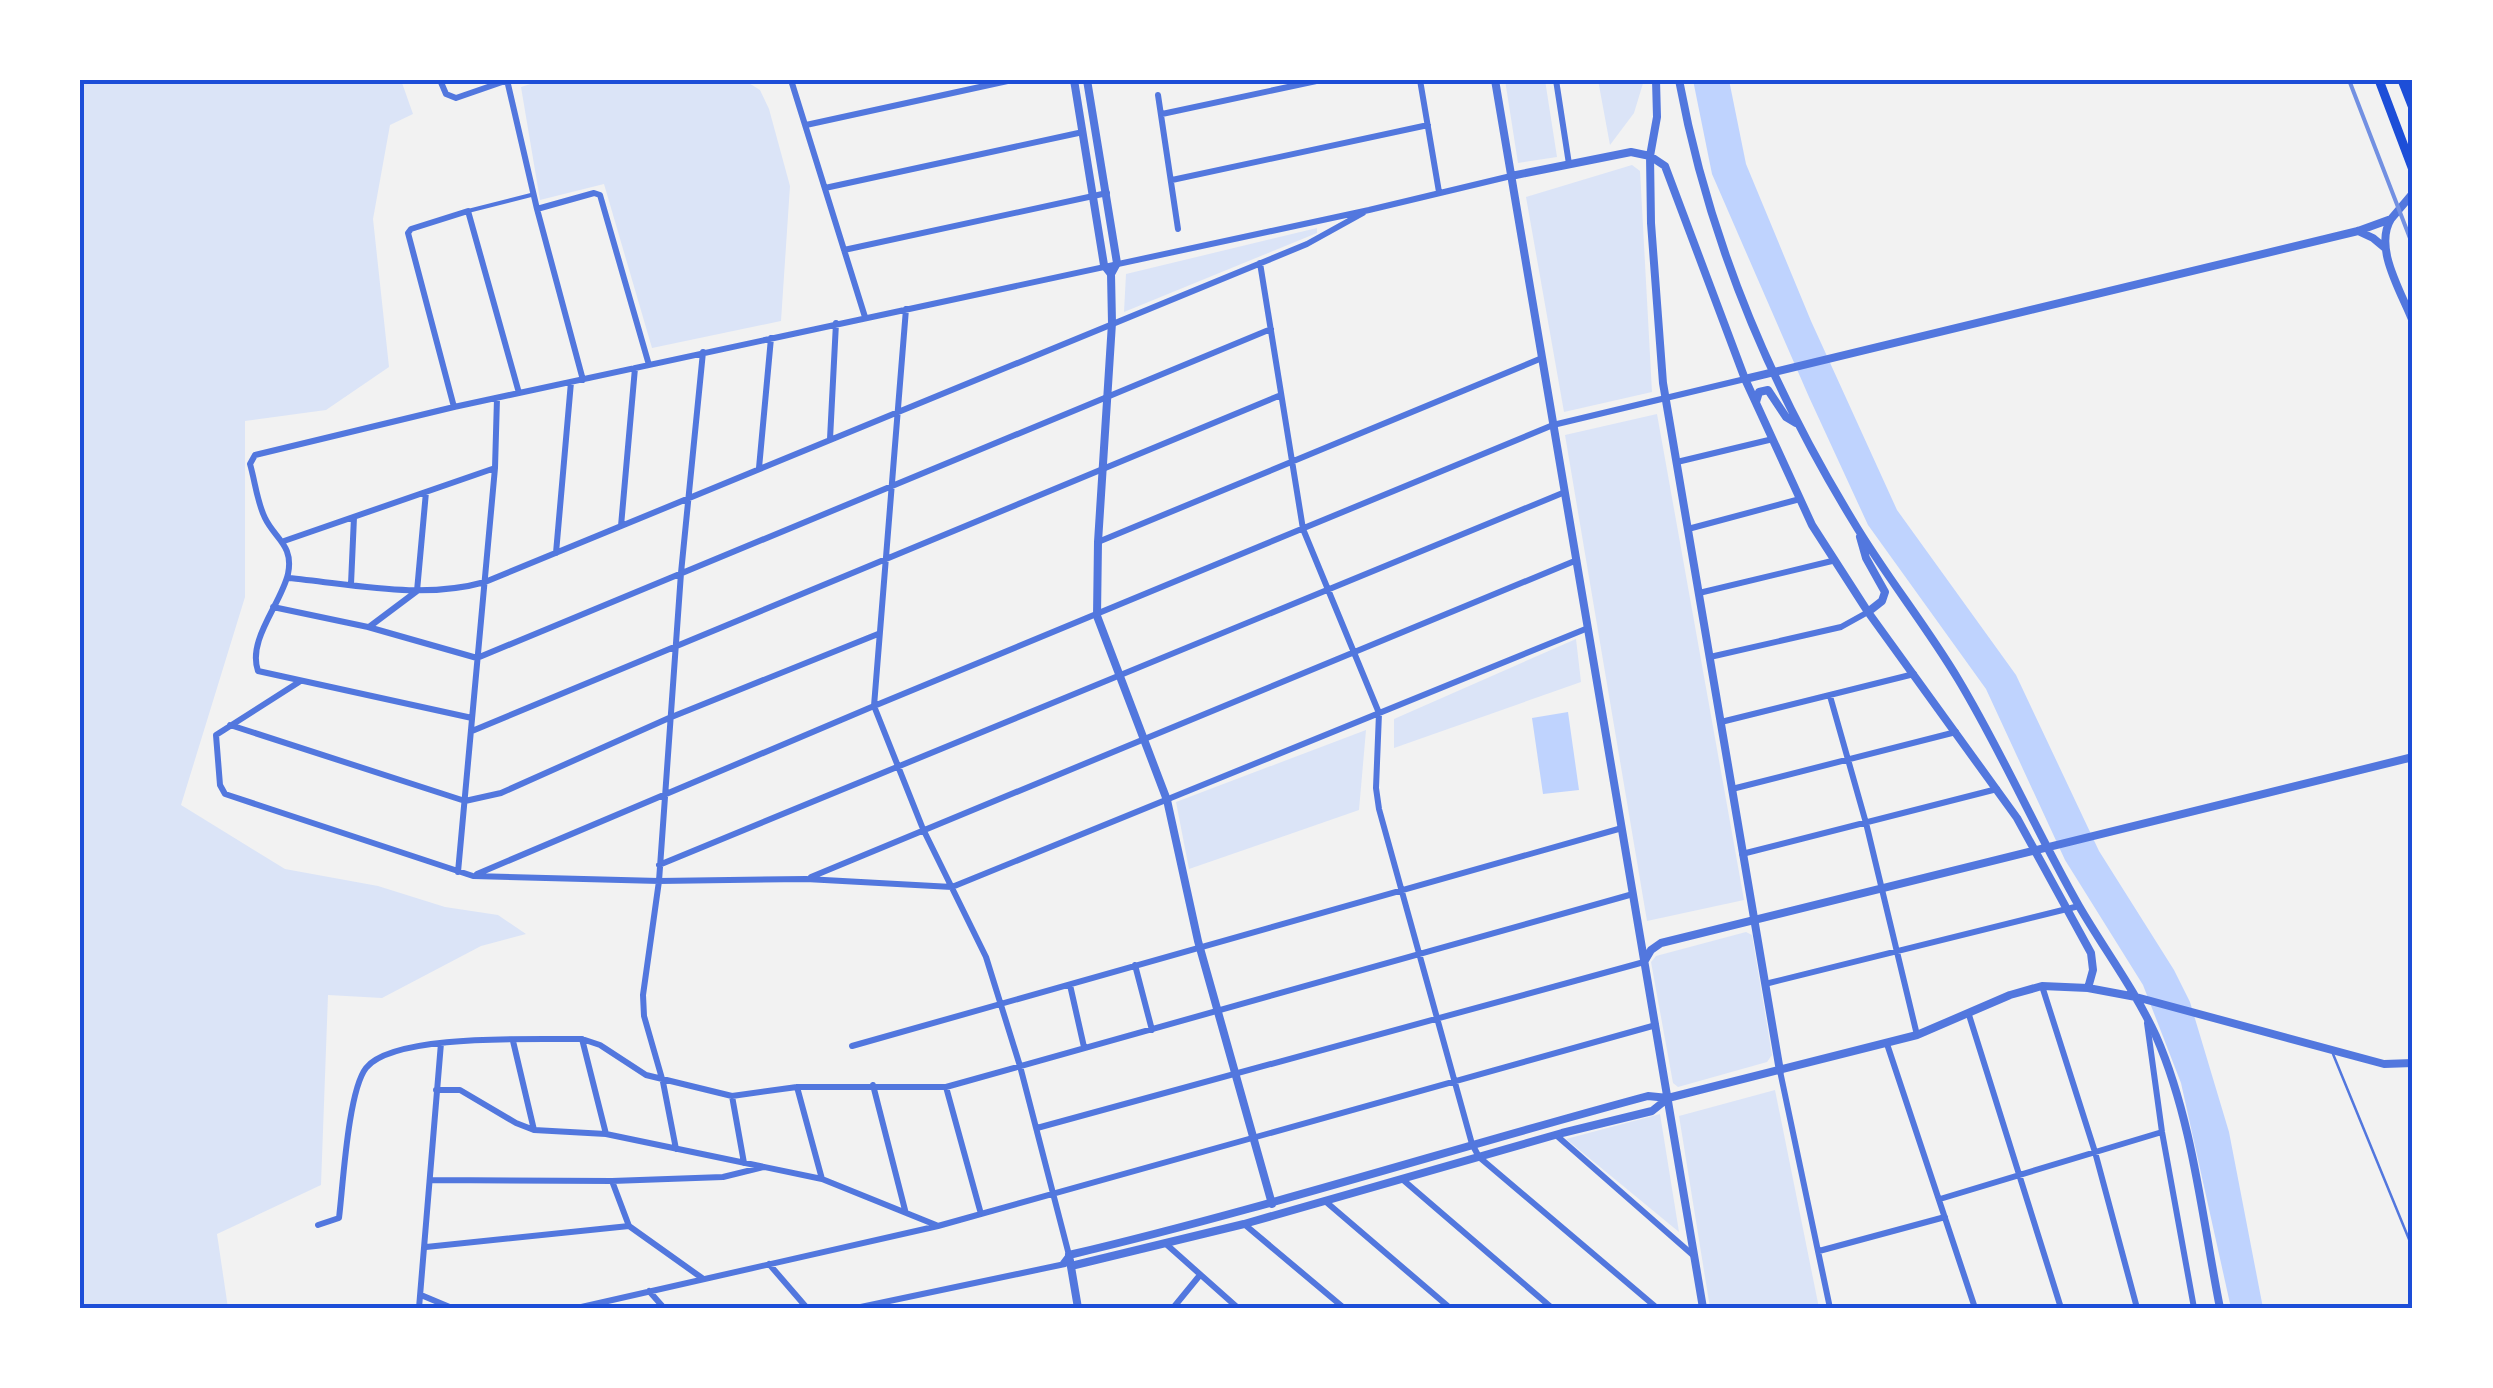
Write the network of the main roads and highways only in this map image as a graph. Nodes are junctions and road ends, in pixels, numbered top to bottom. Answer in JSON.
{"nodes":[{"id":1,"x":2379,"y":80,"type":"edge"},
{"id":2,"x":2402,"y":80,"type":"edge"},
{"id":3,"x":2413,"y":108,"type":"edge"},
{"id":4,"x":2413,"y":170,"type":"edge"}],
"edges":[{"from":1,"to":4,"type":"main road"},
{"from":2,"to":3,"type":"main road"}]}
